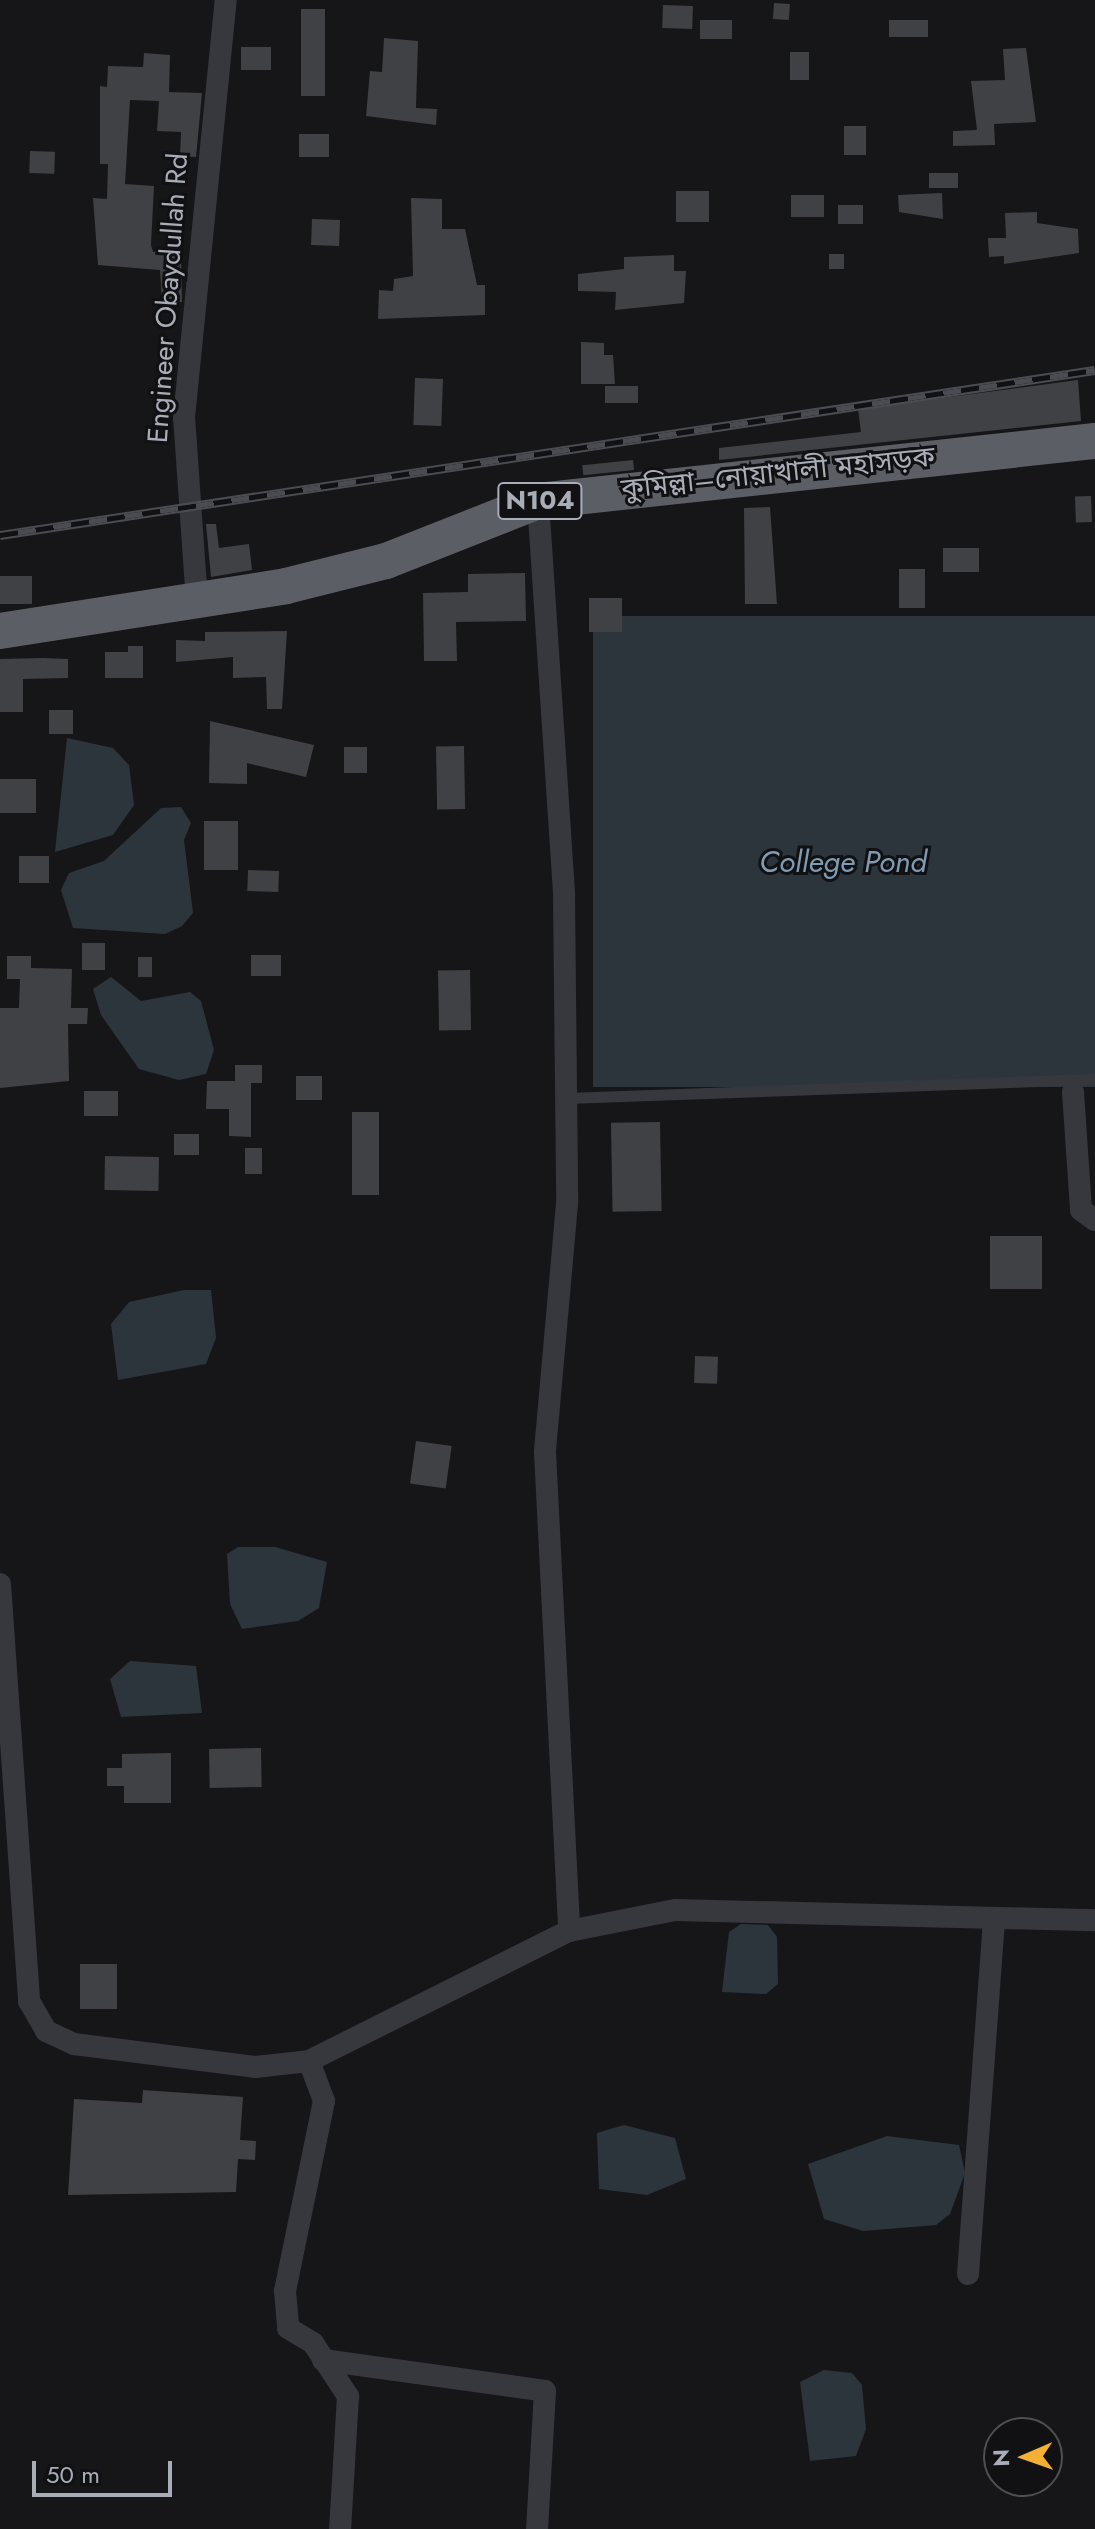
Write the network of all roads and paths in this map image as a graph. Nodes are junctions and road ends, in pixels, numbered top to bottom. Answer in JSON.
{"nodes":[{"id":1,"x":226,"y":0,"type":"edge"},
{"id":2,"x":1095,"y":441,"type":"edge"},
{"id":3,"x":538,"y":501,"type":"junction"},
{"id":4,"x":197,"y":602,"type":"junction"},
{"id":5,"x":0,"y":631,"type":"edge"},
{"id":6,"x":1095,"y":1079,"type":"edge"},
{"id":7,"x":1073,"y":1092,"type":"dead end"},
{"id":8,"x":566,"y":1098,"type":"junction"},
{"id":9,"x":1095,"y":1220,"type":"edge"},
{"id":10,"x":0,"y":1584,"type":"edge"},
{"id":11,"x":1095,"y":1920,"type":"edge"},
{"id":12,"x":994,"y":1921,"type":"junction"},
{"id":13,"x":569,"y":1931,"type":"junction"},
{"id":14,"x":309,"y":2061,"type":"junction"},
{"id":15,"x":968,"y":2274,"type":"dead end"},
{"id":16,"x":323,"y":2360,"type":"junction"},
{"id":17,"x":340,"y":2529,"type":"edge"},
{"id":18,"x":537,"y":2529,"type":"edge"}],
"edges":[{"from":1,"to":4,"type":"street","name":"Engineer Obaydullah Rd"},
{"from":2,"to":3,"type":"highway","name":"কুমিল্লা–নোয়াখালী মহাসড়ক","number":"N104"},
{"from":3,"to":4,"type":"highway","name":"কুমিল্লা–নোয়াখালী মহাসড়ক","number":"N104"},
{"from":3,"to":8,"type":"street"},
{"from":4,"to":5,"type":"highway","name":"কুমিল্লা–নোয়াখালী মহাসড়ক","number":"N104"},
{"from":6,"to":8,"type":"lane"},
{"from":7,"to":9,"type":"street"},
{"from":8,"to":13,"type":"street"},
{"from":10,"to":14,"type":"street"},
{"from":11,"to":12,"type":"street"},
{"from":12,"to":13,"type":"street"},
{"from":12,"to":15,"type":"street"},
{"from":13,"to":14,"type":"street"},
{"from":14,"to":16,"type":"street"},
{"from":16,"to":17,"type":"street"},
{"from":16,"to":18,"type":"street"}]}
